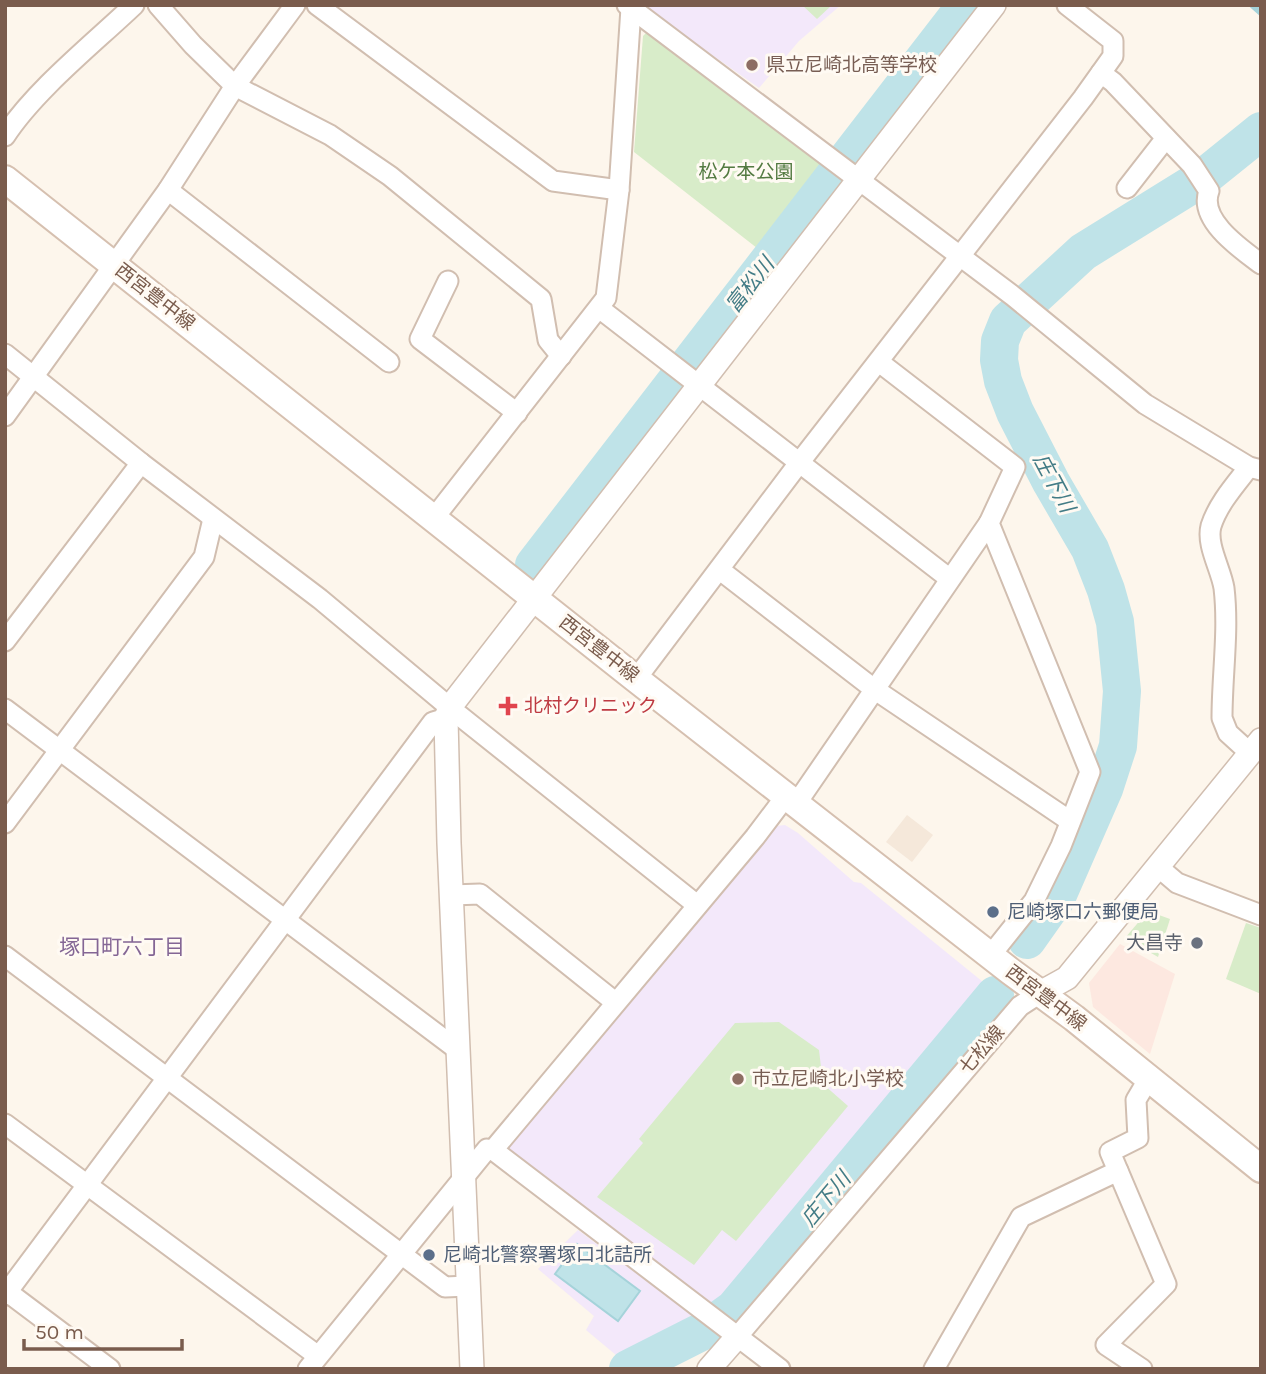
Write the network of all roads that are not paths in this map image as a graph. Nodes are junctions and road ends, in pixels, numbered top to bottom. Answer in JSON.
{"nodes":[{"id":1,"x":134,"y":5,"type":"edge"},
{"id":2,"x":158,"y":5,"type":"edge"},
{"id":3,"x":295,"y":5,"type":"edge"},
{"id":4,"x":317,"y":5,"type":"edge"},
{"id":5,"x":994,"y":5,"type":"edge"},
{"id":6,"x":1067,"y":5,"type":"edge"},
{"id":7,"x":629,"y":7,"type":"edge"},
{"id":8,"x":1101,"y":73,"type":"junction"},
{"id":9,"x":235,"y":86,"type":"junction"},
{"id":10,"x":5,"y":136,"type":"edge"},
{"id":11,"x":1166,"y":138,"type":"junction"},
{"id":12,"x":848,"y":172,"type":"junction"},
{"id":13,"x":5,"y":179,"type":"edge"},
{"id":14,"x":1127,"y":188,"type":"dead end"},
{"id":15,"x":168,"y":190,"type":"junction"},
{"id":16,"x":619,"y":190,"type":"junction"},
{"id":17,"x":960,"y":256,"type":"junction"},
{"id":18,"x":1261,"y":264,"type":"edge"},
{"id":19,"x":114,"y":265,"type":"junction"},
{"id":20,"x":448,"y":281,"type":"dead end"},
{"id":21,"x":599,"y":307,"type":"junction"},
{"id":22,"x":5,"y":354,"type":"edge"},
{"id":23,"x":561,"y":356,"type":"junction"},
{"id":24,"x":389,"y":362,"type":"dead end"},
{"id":25,"x":879,"y":362,"type":"junction"},
{"id":26,"x":34,"y":377,"type":"junction"},
{"id":27,"x":690,"y":377,"type":"junction"},
{"id":28,"x":517,"y":412,"type":"junction"},
{"id":29,"x":5,"y":416,"type":"edge"},
{"id":30,"x":141,"y":463,"type":"junction"},
{"id":31,"x":799,"y":463,"type":"junction"},
{"id":32,"x":1255,"y":469,"type":"edge"},
{"id":33,"x":434,"y":518,"type":"junction"},
{"id":34,"x":213,"y":519,"type":"junction"},
{"id":35,"x":989,"y":523,"type":"junction"},
{"id":36,"x":720,"y":570,"type":"junction"},
{"id":37,"x":950,"y":579,"type":"junction"},
{"id":38,"x":535,"y":599,"type":"junction"},
{"id":39,"x":5,"y":640,"type":"edge"},
{"id":40,"x":636,"y":679,"type":"junction"},
{"id":41,"x":874,"y":689,"type":"junction"},
{"id":42,"x":5,"y":709,"type":"edge"},
{"id":43,"x":448,"y":712,"type":"junction"},
{"id":44,"x":1255,"y":746,"type":"edge"},
{"id":45,"x":61,"y":749,"type":"junction"},
{"id":46,"x":791,"y":800,"type":"junction"},
{"id":47,"x":1070,"y":821,"type":"junction"},
{"id":48,"x":5,"y":823,"type":"edge"},
{"id":49,"x":1157,"y":866,"type":"junction"},
{"id":50,"x":466,"y":895,"type":"junction"},
{"id":51,"x":696,"y":905,"type":"junction"},
{"id":52,"x":1261,"y":915,"type":"edge"},
{"id":53,"x":286,"y":920,"type":"junction"},
{"id":54,"x":5,"y":956,"type":"edge"},
{"id":55,"x":990,"y":956,"type":"junction"},
{"id":56,"x":1040,"y":992,"type":"junction"},
{"id":57,"x":615,"y":1002,"type":"junction"},
{"id":58,"x":458,"y":1050,"type":"junction"},
{"id":59,"x":168,"y":1078,"type":"junction"},
{"id":60,"x":1149,"y":1078,"type":"junction"},
{"id":61,"x":5,"y":1124,"type":"edge"},
{"id":62,"x":486,"y":1154,"type":"junction"},
{"id":63,"x":1261,"y":1168,"type":"edge"},
{"id":64,"x":1118,"y":1171,"type":"junction"},
{"id":65,"x":463,"y":1181,"type":"junction"},
{"id":66,"x":87,"y":1186,"type":"junction"},
{"id":67,"x":402,"y":1256,"type":"junction"},
{"id":68,"x":468,"y":1286,"type":"junction"},
{"id":69,"x":6,"y":1293,"type":"edge"},
{"id":70,"x":731,"y":1332,"type":"junction"},
{"id":71,"x":313,"y":1363,"type":"edge"},
{"id":72,"x":110,"y":1369,"type":"edge"},
{"id":73,"x":472,"y":1369,"type":"edge"},
{"id":74,"x":709,"y":1369,"type":"edge"},
{"id":75,"x":780,"y":1369,"type":"edge"},
{"id":76,"x":934,"y":1369,"type":"edge"},
{"id":77,"x":1142,"y":1369,"type":"edge"}],
"edges":[{"from":1,"to":10,"type":"street"},
{"from":2,"to":9,"type":"street"},
{"from":3,"to":9,"type":"street"},
{"from":4,"to":16,"type":"street"},
{"from":5,"to":12,"type":"street"},
{"from":6,"to":8,"type":"street"},
{"from":7,"to":12,"type":"street"},
{"from":7,"to":16,"type":"street"},
{"from":8,"to":11,"type":"street"},
{"from":8,"to":17,"type":"street"},
{"from":9,"to":15,"type":"street"},
{"from":9,"to":23,"type":"street"},
{"from":11,"to":14,"type":"street"},
{"from":11,"to":18,"type":"street"},
{"from":12,"to":17,"type":"street"},
{"from":12,"to":27,"type":"street"},
{"from":13,"to":19,"type":"main road","name":"西宮豊中線"},
{"from":15,"to":19,"type":"street"},
{"from":15,"to":24,"type":"street"},
{"from":16,"to":21,"type":"street"},
{"from":17,"to":25,"type":"street"},
{"from":17,"to":32,"type":"street"},
{"from":19,"to":26,"type":"street"},
{"from":19,"to":33,"type":"main road","name":"西宮豊中線"},
{"from":20,"to":28,"type":"street"},
{"from":21,"to":23,"type":"street"},
{"from":21,"to":27,"type":"street"},
{"from":22,"to":26,"type":"street"},
{"from":23,"to":28,"type":"street"},
{"from":25,"to":31,"type":"street"},
{"from":25,"to":35,"type":"street"},
{"from":26,"to":29,"type":"street"},
{"from":26,"to":30,"type":"street"},
{"from":27,"to":31,"type":"street"},
{"from":27,"to":38,"type":"street"},
{"from":28,"to":33,"type":"street"},
{"from":30,"to":34,"type":"street"},
{"from":30,"to":39,"type":"street"},
{"from":31,"to":36,"type":"street"},
{"from":31,"to":37,"type":"street"},
{"from":32,"to":44,"type":"street"},
{"from":33,"to":38,"type":"main road","name":"西宮豊中線"},
{"from":34,"to":43,"type":"street"},
{"from":34,"to":45,"type":"street"},
{"from":35,"to":37,"type":"street"},
{"from":35,"to":47,"type":"street"},
{"from":36,"to":40,"type":"street"},
{"from":36,"to":41,"type":"street"},
{"from":37,"to":41,"type":"street"},
{"from":38,"to":40,"type":"main road","name":"西宮豊中線"},
{"from":38,"to":43,"type":"street"},
{"from":40,"to":46,"type":"main road","name":"西宮豊中線"},
{"from":41,"to":46,"type":"street"},
{"from":41,"to":47,"type":"street"},
{"from":42,"to":45,"type":"street"},
{"from":43,"to":50,"type":"street"},
{"from":43,"to":51,"type":"street"},
{"from":43,"to":53,"type":"street"},
{"from":44,"to":49,"type":"street","name":"七松線"},
{"from":45,"to":48,"type":"street"},
{"from":45,"to":53,"type":"street"},
{"from":46,"to":51,"type":"street"},
{"from":46,"to":55,"type":"main road","name":"西宮豊中線"},
{"from":47,"to":55,"type":"street"},
{"from":49,"to":52,"type":"street"},
{"from":49,"to":56,"type":"street","name":"七松線"},
{"from":50,"to":57,"type":"street"},
{"from":50,"to":58,"type":"street"},
{"from":51,"to":57,"type":"street"},
{"from":53,"to":58,"type":"street"},
{"from":53,"to":59,"type":"street"},
{"from":54,"to":59,"type":"street"},
{"from":55,"to":56,"type":"main road","name":"西宮豊中線"},
{"from":56,"to":60,"type":"main road","name":"西宮豊中線"},
{"from":56,"to":70,"type":"street","name":"七松線"},
{"from":57,"to":62,"type":"street"},
{"from":58,"to":65,"type":"street"},
{"from":59,"to":66,"type":"street"},
{"from":59,"to":67,"type":"street"},
{"from":60,"to":63,"type":"main road","name":"西宮豊中線"},
{"from":60,"to":64,"type":"street"},
{"from":61,"to":66,"type":"street"},
{"from":62,"to":65,"type":"street"},
{"from":62,"to":70,"type":"street"},
{"from":64,"to":76,"type":"street"},
{"from":64,"to":77,"type":"street"},
{"from":65,"to":67,"type":"street"},
{"from":65,"to":68,"type":"street"},
{"from":66,"to":69,"type":"street"},
{"from":66,"to":71,"type":"street"},
{"from":67,"to":68,"type":"street"},
{"from":67,"to":71,"type":"street"},
{"from":68,"to":73,"type":"street"},
{"from":69,"to":72,"type":"street"},
{"from":70,"to":74,"type":"street","name":"七松線"},
{"from":70,"to":75,"type":"street"}]}
